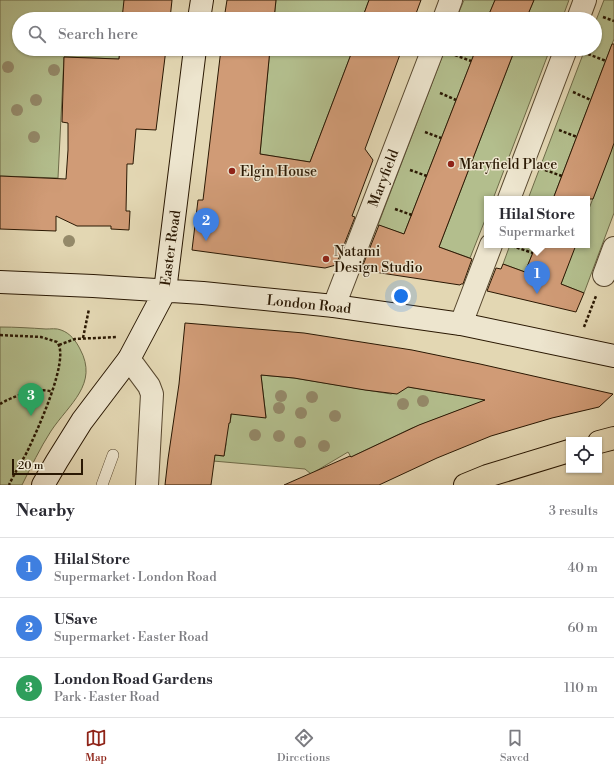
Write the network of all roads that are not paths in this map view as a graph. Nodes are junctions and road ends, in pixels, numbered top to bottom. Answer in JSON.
{"nodes":[{"id":1,"x":202,"y":0,"type":"edge"},
{"id":2,"x":451,"y":0,"type":"edge"},
{"id":3,"x":200,"y":12,"type":"edge"},
{"id":4,"x":447,"y":12,"type":"edge"},
{"id":5,"x":195,"y":56,"type":"edge"},
{"id":6,"x":440,"y":56,"type":"edge"},
{"id":7,"x":573,"y":56,"type":"edge"},
{"id":8,"x":510,"y":196,"type":"edge"},
{"id":9,"x":490,"y":248,"type":"edge"},
{"id":10,"x":614,"y":248,"type":"edge"},
{"id":11,"x":604,"y":275,"type":"road end"},
{"id":12,"x":0,"y":282,"type":"edge"},
{"id":13,"x":165,"y":291,"type":"junction"},
{"id":14,"x":334,"y":306,"type":"junction"},
{"id":15,"x":461,"y":324,"type":"junction"},
{"id":16,"x":614,"y":356,"type":"edge"},
{"id":17,"x":129,"y":358,"type":"junction"},
{"id":18,"x":614,"y":438,"type":"edge"},
{"id":19,"x":602,"y":441,"type":"edge"},
{"id":20,"x":566,"y":452,"type":"edge"},
{"id":21,"x":113,"y":455,"type":"dead end"},
{"id":22,"x":43,"y":485,"type":"edge"},
{"id":23,"x":102,"y":485,"type":"edge"},
{"id":24,"x":148,"y":485,"type":"edge"},
{"id":25,"x":465,"y":485,"type":"edge"}],
"edges":[{"from":1,"to":3,"type":"street"},
{"from":2,"to":4,"type":"street"},
{"from":5,"to":13,"type":"street","name":"Easter Road"},
{"from":6,"to":14,"type":"street","name":"Maryfield"},
{"from":7,"to":8,"type":"street"},
{"from":9,"to":15,"type":"street"},
{"from":10,"to":11,"type":"street"},
{"from":12,"to":13,"type":"street","name":"London Road"},
{"from":13,"to":14,"type":"street","name":"London Road"},
{"from":13,"to":17,"type":"street","name":"Easter Road"},
{"from":14,"to":15,"type":"street","name":"London Road"},
{"from":15,"to":16,"type":"street","name":"London Road"},
{"from":17,"to":22,"type":"street","name":"Easter Road"},
{"from":17,"to":24,"type":"street"},
{"from":18,"to":19,"type":"main road"},
{"from":20,"to":25,"type":"main road"},
{"from":21,"to":23,"type":"lane"}]}
